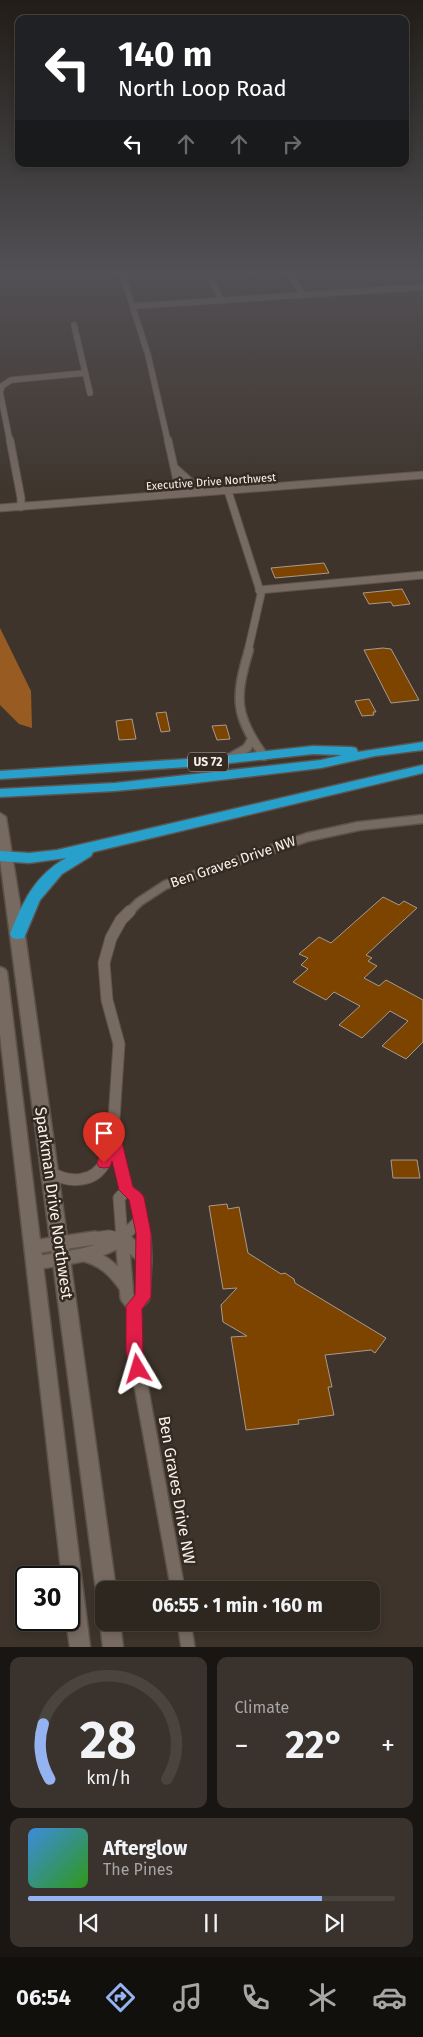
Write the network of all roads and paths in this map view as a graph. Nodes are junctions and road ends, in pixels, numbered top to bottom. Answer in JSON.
{"nodes":[{"id":1,"x":80,"y":350,"type":"edge"},
{"id":2,"x":147,"y":350,"type":"edge"},
{"id":3,"x":85,"y":373,"type":"junction"},
{"id":4,"x":90,"y":393,"type":"dead end"},
{"id":5,"x":174,"y":467,"type":"junction"},
{"id":6,"x":423,"y":475,"type":"edge"},
{"id":7,"x":228,"y":491,"type":"junction"},
{"id":8,"x":202,"y":492,"type":"junction"},
{"id":9,"x":180,"y":494,"type":"junction"},
{"id":10,"x":21,"y":507,"type":"junction"},
{"id":11,"x":0,"y":508,"type":"edge"},
{"id":12,"x":423,"y":575,"type":"edge"},
{"id":13,"x":259,"y":590,"type":"junction"},
{"id":14,"x":252,"y":739,"type":"junction"},
{"id":15,"x":423,"y":746,"type":"edge"},
{"id":16,"x":375,"y":752,"type":"junction"},
{"id":17,"x":264,"y":756,"type":"junction"},
{"id":18,"x":224,"y":761,"type":"junction"},
{"id":19,"x":423,"y":769,"type":"edge"},
{"id":20,"x":0,"y":775,"type":"edge"},
{"id":21,"x":131,"y":785,"type":"junction"},
{"id":22,"x":0,"y":793,"type":"edge"},
{"id":23,"x":0,"y":817,"type":"edge"},
{"id":24,"x":423,"y":819,"type":"edge"},
{"id":25,"x":100,"y":845,"type":"junction"},
{"id":26,"x":3,"y":856,"type":"edge"},
{"id":27,"x":18,"y":934,"type":"junction"},
{"id":28,"x":0,"y":972,"type":"edge"},
{"id":29,"x":113,"y":1134,"type":"junction"},
{"id":30,"x":50,"y":1172,"type":"junction"},
{"id":31,"x":127,"y":1190,"type":"junction"},
{"id":32,"x":141,"y":1219,"type":"junction"},
{"id":33,"x":123,"y":1238,"type":"junction"},
{"id":34,"x":61,"y":1251,"type":"junction"},
{"id":35,"x":34,"y":1255,"type":"junction"},
{"id":36,"x":85,"y":1255,"type":"junction"},
{"id":37,"x":145,"y":1259,"type":"junction"},
{"id":38,"x":126,"y":1287,"type":"junction"},
{"id":39,"x":134,"y":1306,"type":"junction"},
{"id":40,"x":105,"y":1581,"type":"edge"},
{"id":41,"x":176,"y":1581,"type":"edge"},
{"id":42,"x":111,"y":1631,"type":"edge"},
{"id":43,"x":185,"y":1631,"type":"edge"},
{"id":44,"x":80,"y":1647,"type":"edge"},
{"id":45,"x":113,"y":1647,"type":"edge"},
{"id":46,"x":188,"y":1647,"type":"edge"}],
"edges":[{"from":1,"to":3,"type":"street"},
{"from":2,"to":5,"type":"street"},
{"from":3,"to":4,"type":"street"},
{"from":3,"to":10,"type":"street"},
{"from":5,"to":8,"type":"street"},
{"from":5,"to":9,"type":"street"},
{"from":6,"to":7,"type":"street","name":"Executive Drive Northwest"},
{"from":7,"to":8,"type":"street","name":"Executive Drive Northwest"},
{"from":7,"to":13,"type":"street"},
{"from":8,"to":9,"type":"street","name":"Executive Drive Northwest"},
{"from":9,"to":10,"type":"street","name":"Executive Drive Northwest"},
{"from":10,"to":11,"type":"street","name":"Executive Drive Northwest"},
{"from":12,"to":13,"type":"street"},
{"from":13,"to":14,"type":"street"},
{"from":14,"to":17,"type":"street"},
{"from":14,"to":18,"type":"street"},
{"from":15,"to":16,"type":"highway","number":"US 72"},
{"from":16,"to":17,"type":"highway","number":"US 72"},
{"from":16,"to":21,"type":"highway","number":"US 72"},
{"from":17,"to":18,"type":"highway","number":"US 72"},
{"from":17,"to":21,"type":"highway","number":"US 72"},
{"from":18,"to":20,"type":"highway","number":"US 72"},
{"from":19,"to":25,"type":"highway"},
{"from":21,"to":22,"type":"highway","number":"US 72"},
{"from":23,"to":26,"type":"main road","name":"Sparkman Drive Northwest"},
{"from":24,"to":29,"type":"street","name":"Ben Graves Drive NW"},
{"from":25,"to":26,"type":"highway"},
{"from":25,"to":27,"type":"highway"},
{"from":26,"to":27,"type":"main road","name":"Sparkman Drive Northwest"},
{"from":27,"to":30,"type":"main road","name":"Sparkman Drive Northwest"},
{"from":28,"to":35,"type":"main road","name":"Sparkman Drive Northwest"},
{"from":29,"to":30,"type":"street"},
{"from":29,"to":31,"type":"street","name":"Ben Graves Drive NW"},
{"from":30,"to":34,"type":"main road","name":"Sparkman Drive Northwest"},
{"from":31,"to":32,"type":"street","name":"Ben Graves Drive NW"},
{"from":31,"to":33,"type":"street","name":"Ben Graves Drive NW"},
{"from":32,"to":33,"type":"street"},
{"from":32,"to":37,"type":"street","name":"Ben Graves Drive NW"},
{"from":33,"to":34,"type":"street"},
{"from":33,"to":36,"type":"street"},
{"from":33,"to":37,"type":"street"},
{"from":33,"to":38,"type":"street","name":"Ben Graves Drive NW"},
{"from":34,"to":35,"type":"street"},
{"from":34,"to":36,"type":"street"},
{"from":34,"to":40,"type":"main road","name":"Sparkman Drive Northwest"},
{"from":35,"to":44,"type":"main road","name":"Sparkman Drive Northwest"},
{"from":36,"to":38,"type":"street"},
{"from":37,"to":39,"type":"street","name":"Ben Graves Drive NW"},
{"from":38,"to":39,"type":"street","name":"Ben Graves Drive NW"},
{"from":39,"to":41,"type":"street","name":"Ben Graves Drive NW"},
{"from":42,"to":45,"type":"main road"},
{"from":43,"to":46,"type":"street"}]}
